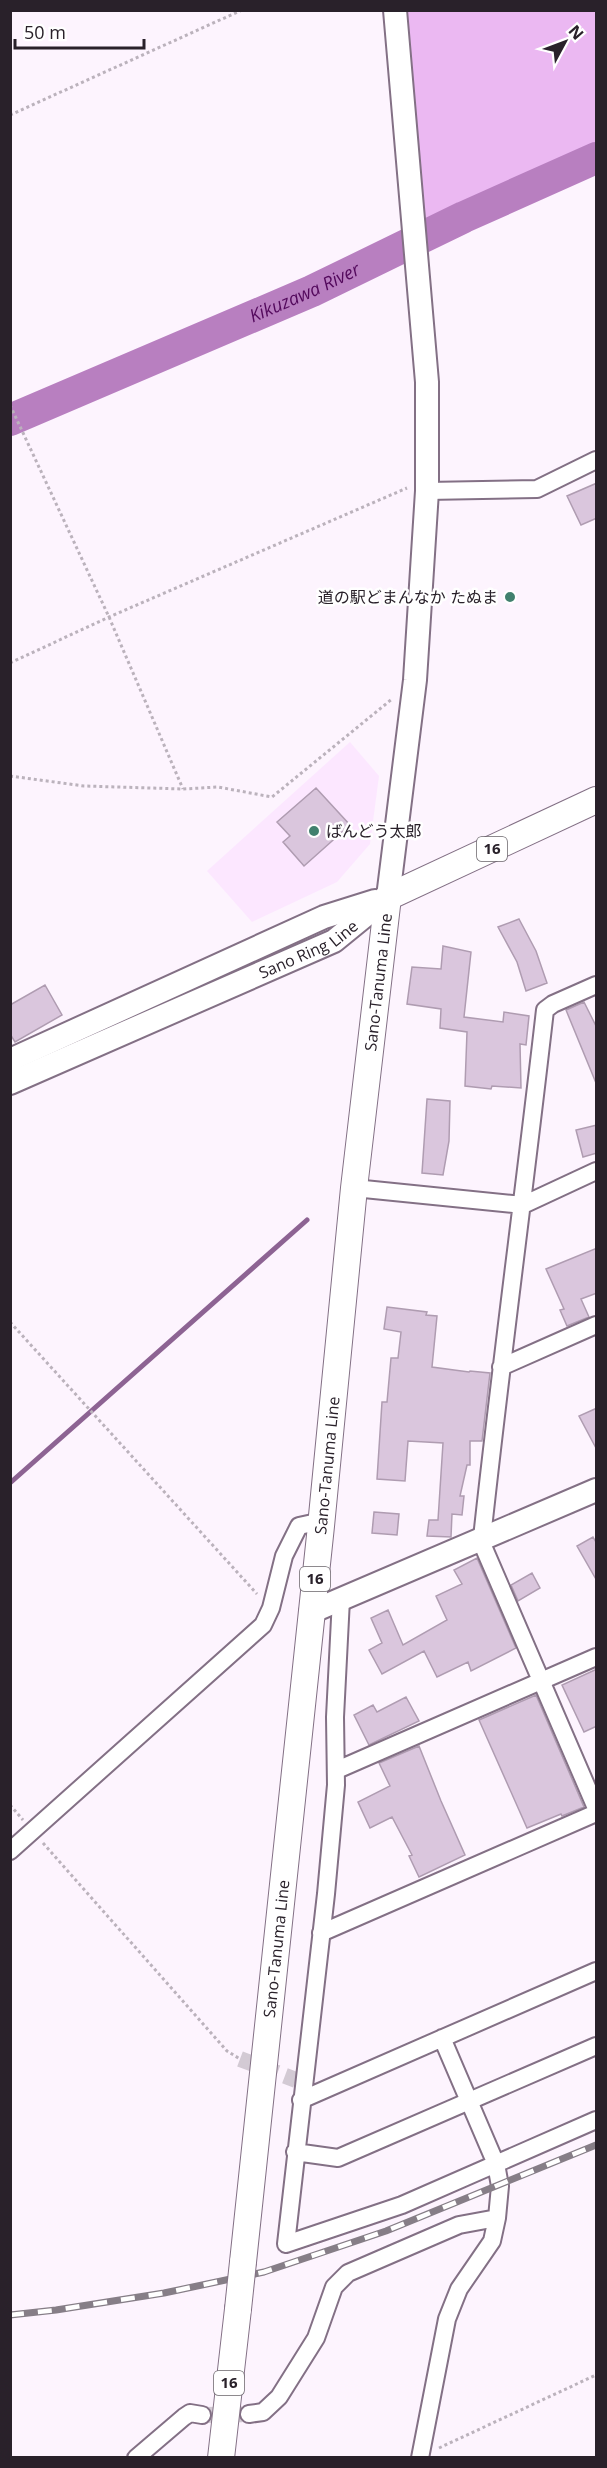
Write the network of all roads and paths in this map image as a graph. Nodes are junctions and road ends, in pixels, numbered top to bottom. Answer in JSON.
{"nodes":[{"id":1,"x":242,"y":10,"type":"edge"},
{"id":2,"x":395,"y":10,"type":"edge"},
{"id":3,"x":10,"y":115,"type":"edge"},
{"id":4,"x":10,"y":405,"type":"edge"},
{"id":5,"x":597,"y":460,"type":"edge"},
{"id":6,"x":427,"y":485,"type":"junction"},
{"id":7,"x":109,"y":617,"type":"junction"},
{"id":8,"x":10,"y":663,"type":"edge"},
{"id":9,"x":415,"y":680,"type":"junction"},
{"id":10,"x":10,"y":776,"type":"edge"},
{"id":11,"x":183,"y":789,"type":"junction"},
{"id":12,"x":597,"y":800,"type":"edge"},
{"id":13,"x":388,"y":897,"type":"junction"},
{"id":14,"x":597,"y":985,"type":"edge"},
{"id":15,"x":10,"y":1060,"type":"edge"},
{"id":16,"x":10,"y":1083,"type":"edge"},
{"id":17,"x":597,"y":1171,"type":"edge"},
{"id":18,"x":354,"y":1188,"type":"junction"},
{"id":19,"x":523,"y":1204,"type":"junction"},
{"id":20,"x":10,"y":1322,"type":"edge"},
{"id":21,"x":597,"y":1325,"type":"edge"},
{"id":22,"x":501,"y":1367,"type":"junction"},
{"id":23,"x":597,"y":1490,"type":"edge"},
{"id":24,"x":322,"y":1521,"type":"junction"},
{"id":25,"x":481,"y":1539,"type":"junction"},
{"id":26,"x":341,"y":1599,"type":"junction"},
{"id":27,"x":271,"y":1608,"type":"junction"},
{"id":28,"x":311,"y":1612,"type":"junction"},
{"id":29,"x":597,"y":1657,"type":"edge"},
{"id":30,"x":541,"y":1681,"type":"junction"},
{"id":31,"x":337,"y":1770,"type":"junction"},
{"id":32,"x":10,"y":1805,"type":"edge"},
{"id":33,"x":597,"y":1811,"type":"edge"},
{"id":34,"x":33,"y":1831,"type":"junction"},
{"id":35,"x":10,"y":1851,"type":"edge"},
{"id":36,"x":321,"y":1933,"type":"junction"},
{"id":37,"x":597,"y":1971,"type":"edge"},
{"id":38,"x":442,"y":2038,"type":"junction"},
{"id":39,"x":597,"y":2046,"type":"edge"},
{"id":40,"x":240,"y":2059,"type":"tunnel mouth"},
{"id":41,"x":301,"y":2100,"type":"junction"},
{"id":42,"x":470,"y":2101,"type":"junction"},
{"id":43,"x":597,"y":2120,"type":"edge"},
{"id":44,"x":295,"y":2152,"type":"junction"},
{"id":45,"x":496,"y":2164,"type":"junction"},
{"id":46,"x":497,"y":2218,"type":"junction"},
{"id":47,"x":597,"y":2375,"type":"edge"},
{"id":48,"x":249,"y":2414,"type":"tunnel mouth"},
{"id":49,"x":202,"y":2415,"type":"tunnel mouth"},
{"id":50,"x":421,"y":2452,"type":"edge"},
{"id":51,"x":136,"y":2457,"type":"edge"},
{"id":52,"x":221,"y":2457,"type":"edge"}],
"edges":[{"from":1,"to":3,"type":"path"},
{"from":2,"to":6,"type":"street"},
{"from":4,"to":7,"type":"path"},
{"from":5,"to":6,"type":"street"},
{"from":6,"to":7,"type":"path"},
{"from":6,"to":9,"type":"street"},
{"from":7,"to":8,"type":"path"},
{"from":7,"to":11,"type":"path"},
{"from":9,"to":11,"type":"path"},
{"from":9,"to":13,"type":"street"},
{"from":10,"to":11,"type":"path"},
{"from":12,"to":13,"type":"main road","name":"Sano-Tanuma Line","number":"16"},
{"from":13,"to":15,"type":"street","name":"Sano Ring Line"},
{"from":13,"to":16,"type":"street","name":"Sano Ring Line"},
{"from":13,"to":18,"type":"main road","name":"Sano-Tanuma Line","number":"16"},
{"from":14,"to":19,"type":"street"},
{"from":17,"to":19,"type":"street"},
{"from":18,"to":19,"type":"street"},
{"from":18,"to":24,"type":"main road","name":"Sano-Tanuma Line","number":"16"},
{"from":19,"to":22,"type":"street"},
{"from":20,"to":27,"type":"path"},
{"from":21,"to":22,"type":"street"},
{"from":22,"to":25,"type":"street"},
{"from":23,"to":25,"type":"street"},
{"from":24,"to":27,"type":"street"},
{"from":24,"to":28,"type":"main road","name":"Sano-Tanuma Line","number":"16"},
{"from":25,"to":26,"type":"street"},
{"from":25,"to":30,"type":"street"},
{"from":26,"to":28,"type":"street"},
{"from":26,"to":31,"type":"street"},
{"from":27,"to":34,"type":"street"},
{"from":28,"to":52,"type":"main road","name":"Sano-Tanuma Line","number":"16","bridge":true},
{"from":29,"to":30,"type":"street"},
{"from":30,"to":31,"type":"street"},
{"from":30,"to":33,"type":"street"},
{"from":31,"to":36,"type":"street"},
{"from":32,"to":34,"type":"path"},
{"from":33,"to":36,"type":"street"},
{"from":34,"to":35,"type":"street"},
{"from":34,"to":40,"type":"path"},
{"from":36,"to":41,"type":"street"},
{"from":37,"to":38,"type":"street"},
{"from":38,"to":41,"type":"street"},
{"from":38,"to":42,"type":"street"},
{"from":39,"to":42,"type":"street"},
{"from":41,"to":44,"type":"street"},
{"from":42,"to":44,"type":"street"},
{"from":42,"to":45,"type":"street"},
{"from":43,"to":45,"type":"street"},
{"from":44,"to":45,"type":"street"},
{"from":45,"to":46,"type":"street"},
{"from":46,"to":48,"type":"street"},
{"from":46,"to":50,"type":"street"},
{"from":47,"to":50,"type":"path"},
{"from":49,"to":51,"type":"street"}]}
